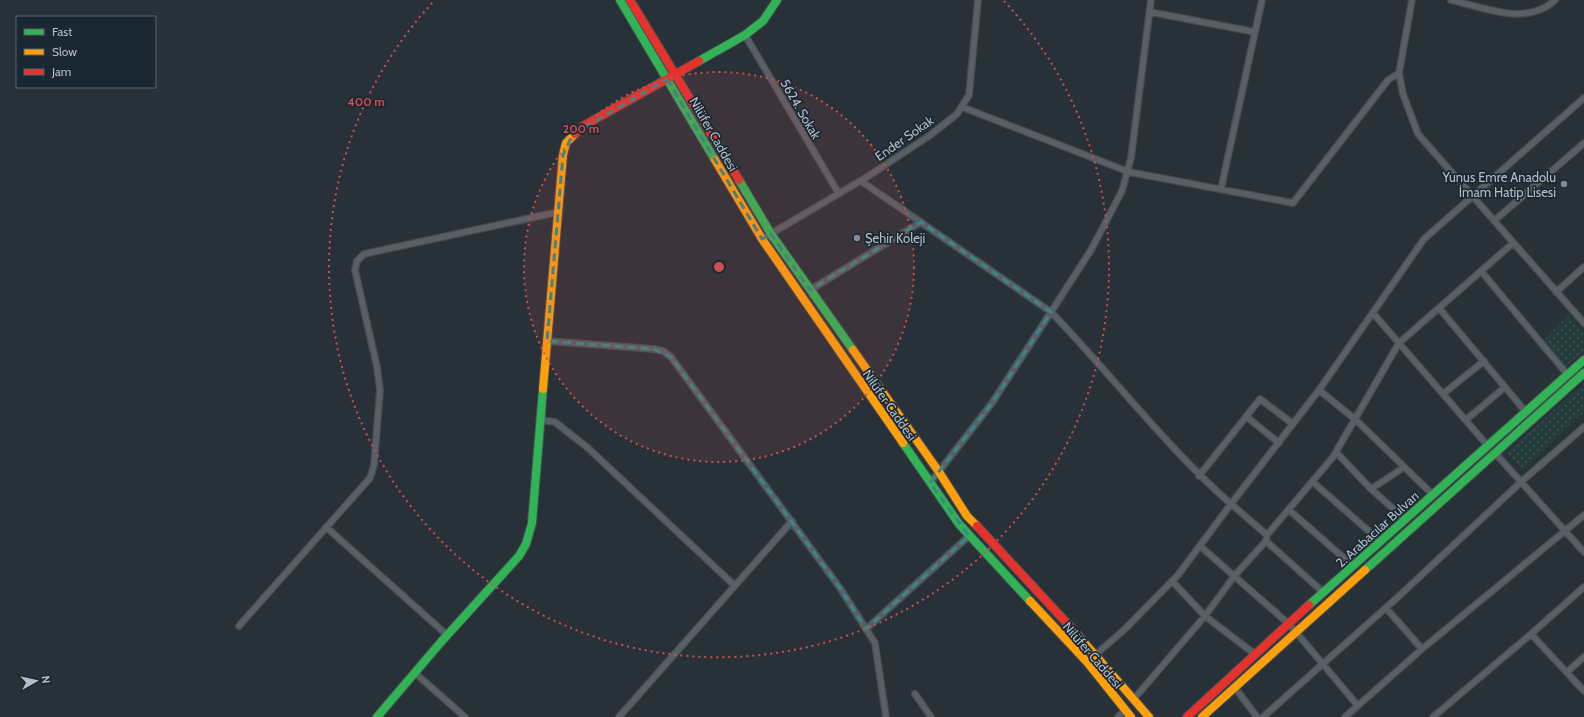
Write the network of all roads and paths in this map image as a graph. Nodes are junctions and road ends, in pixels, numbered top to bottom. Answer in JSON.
{"nodes":[{"id":1,"x":620,"y":0,"type":"edge"},
{"id":2,"x":630,"y":0,"type":"edge"},
{"id":3,"x":776,"y":0,"type":"edge"},
{"id":4,"x":978,"y":0,"type":"edge"},
{"id":5,"x":1151,"y":0,"type":"edge"},
{"id":6,"x":1262,"y":0,"type":"edge"},
{"id":7,"x":1412,"y":0,"type":"edge"},
{"id":8,"x":1451,"y":0,"type":"edge"},
{"id":9,"x":1555,"y":0,"type":"edge"},
{"id":10,"x":1150,"y":12,"type":"junction"},
{"id":11,"x":1255,"y":32,"type":"junction"},
{"id":12,"x":745,"y":35,"type":"junction"},
{"id":13,"x":1399,"y":73,"type":"junction"},
{"id":14,"x":675,"y":75,"type":"junction"},
{"id":15,"x":667,"y":79,"type":"junction"},
{"id":16,"x":1584,"y":98,"type":"edge"},
{"id":17,"x":962,"y":107,"type":"junction"},
{"id":18,"x":1584,"y":143,"type":"edge"},
{"id":19,"x":1128,"y":172,"type":"junction"},
{"id":20,"x":861,"y":181,"type":"junction"},
{"id":21,"x":1221,"y":189,"type":"junction"},
{"id":22,"x":839,"y":194,"type":"junction"},
{"id":23,"x":1473,"y":196,"type":"junction"},
{"id":24,"x":558,"y":212,"type":"junction"},
{"id":25,"x":1494,"y":221,"type":"junction"},
{"id":26,"x":921,"y":222,"type":"junction"},
{"id":27,"x":771,"y":234,"type":"junction"},
{"id":28,"x":762,"y":239,"type":"junction"},
{"id":29,"x":1513,"y":243,"type":"junction"},
{"id":30,"x":1584,"y":267,"type":"edge"},
{"id":31,"x":1481,"y":271,"type":"junction"},
{"id":32,"x":810,"y":290,"type":"junction"},
{"id":33,"x":1556,"y":292,"type":"junction"},
{"id":34,"x":1439,"y":308,"type":"junction"},
{"id":35,"x":1051,"y":312,"type":"junction"},
{"id":36,"x":1372,"y":313,"type":"junction"},
{"id":37,"x":1584,"y":323,"type":"edge"},
{"id":38,"x":547,"y":341,"type":"junction"},
{"id":39,"x":1399,"y":343,"type":"junction"},
{"id":40,"x":1584,"y":360,"type":"edge"},
{"id":41,"x":1484,"y":361,"type":"junction"},
{"id":42,"x":1584,"y":373,"type":"edge"},
{"id":43,"x":1567,"y":374,"type":"junction"},
{"id":44,"x":1505,"y":387,"type":"junction"},
{"id":45,"x":1319,"y":390,"type":"junction"},
{"id":46,"x":1443,"y":394,"type":"junction"},
{"id":47,"x":1525,"y":411,"type":"junction"},
{"id":48,"x":1247,"y":417,"type":"junction"},
{"id":49,"x":541,"y":420,"type":"junction"},
{"id":50,"x":1356,"y":420,"type":"junction"},
{"id":51,"x":1467,"y":420,"type":"junction"},
{"id":52,"x":1293,"y":424,"type":"junction"},
{"id":53,"x":1584,"y":427,"type":"edge"},
{"id":54,"x":1279,"y":442,"type":"junction"},
{"id":55,"x":1487,"y":445,"type":"junction"},
{"id":56,"x":1336,"y":452,"type":"junction"},
{"id":57,"x":1495,"y":452,"type":"junction"},
{"id":58,"x":1403,"y":468,"type":"junction"},
{"id":59,"x":939,"y":472,"type":"junction"},
{"id":60,"x":1199,"y":476,"type":"junction"},
{"id":61,"x":1522,"y":481,"type":"junction"},
{"id":62,"x":1313,"y":482,"type":"junction"},
{"id":63,"x":930,"y":483,"type":"junction"},
{"id":64,"x":1371,"y":489,"type":"junction"},
{"id":65,"x":1433,"y":495,"type":"junction"},
{"id":66,"x":1230,"y":504,"type":"junction"},
{"id":67,"x":1290,"y":510,"type":"junction"},
{"id":68,"x":1584,"y":515,"type":"edge"},
{"id":69,"x":1405,"y":519,"type":"junction"},
{"id":70,"x":792,"y":521,"type":"junction"},
{"id":71,"x":326,"y":527,"type":"junction"},
{"id":72,"x":1566,"y":531,"type":"junction"},
{"id":73,"x":970,"y":536,"type":"junction"},
{"id":74,"x":1266,"y":538,"type":"junction"},
{"id":75,"x":1380,"y":540,"type":"junction"},
{"id":76,"x":1200,"y":546,"type":"junction"},
{"id":77,"x":1584,"y":552,"type":"edge"},
{"id":78,"x":1352,"y":566,"type":"junction"},
{"id":79,"x":1235,"y":575,"type":"junction"},
{"id":80,"x":1172,"y":581,"type":"junction"},
{"id":81,"x":734,"y":585,"type":"junction"},
{"id":82,"x":1584,"y":587,"type":"edge"},
{"id":83,"x":1324,"y":593,"type":"junction"},
{"id":84,"x":1386,"y":608,"type":"junction"},
{"id":85,"x":1205,"y":616,"type":"junction"},
{"id":86,"x":1290,"y":625,"type":"junction"},
{"id":87,"x":239,"y":626,"type":"dead end"},
{"id":88,"x":866,"y":630,"type":"junction"},
{"id":89,"x":1295,"y":632,"type":"junction"},
{"id":90,"x":1531,"y":634,"type":"junction"},
{"id":91,"x":447,"y":635,"type":"junction"},
{"id":92,"x":1422,"y":648,"type":"junction"},
{"id":93,"x":1096,"y":655,"type":"junction"},
{"id":94,"x":1256,"y":655,"type":"junction"},
{"id":95,"x":1584,"y":657,"type":"edge"},
{"id":96,"x":1087,"y":662,"type":"junction"},
{"id":97,"x":1322,"y":664,"type":"junction"},
{"id":98,"x":1567,"y":672,"type":"junction"},
{"id":99,"x":415,"y":673,"type":"junction"},
{"id":100,"x":1236,"y":689,"type":"dead end"},
{"id":101,"x":1584,"y":691,"type":"edge"},
{"id":102,"x":915,"y":694,"type":"dead end"},
{"id":103,"x":1133,"y":700,"type":"junction"},
{"id":104,"x":1358,"y":706,"type":"junction"},
{"id":105,"x":1124,"y":710,"type":"junction"},
{"id":106,"x":377,"y":717,"type":"edge"},
{"id":107,"x":465,"y":717,"type":"edge"},
{"id":108,"x":619,"y":717,"type":"edge"},
{"id":109,"x":886,"y":717,"type":"edge"},
{"id":110,"x":931,"y":717,"type":"edge"},
{"id":111,"x":1118,"y":717,"type":"edge"},
{"id":112,"x":1131,"y":717,"type":"edge"},
{"id":113,"x":1149,"y":717,"type":"edge"},
{"id":114,"x":1187,"y":717,"type":"edge"},
{"id":115,"x":1202,"y":717,"type":"edge"},
{"id":116,"x":1257,"y":717,"type":"edge"},
{"id":117,"x":1263,"y":717,"type":"edge"},
{"id":118,"x":1345,"y":717,"type":"edge"},
{"id":119,"x":1433,"y":717,"type":"edge"}],
"edges":[{"from":1,"to":15,"type":"street","name":"Nilüfer Caddesi"},
{"from":2,"to":14,"type":"street"},
{"from":3,"to":12,"type":"street"},
{"from":4,"to":17,"type":"street","name":"Ender Sokak"},
{"from":5,"to":10,"type":"street"},
{"from":6,"to":11,"type":"street"},
{"from":7,"to":13,"type":"street"},
{"from":8,"to":9,"type":"street"},
{"from":10,"to":11,"type":"street"},
{"from":10,"to":19,"type":"street"},
{"from":11,"to":21,"type":"street"},
{"from":12,"to":14,"type":"street"},
{"from":12,"to":22,"type":"street","name":"5624. Sokak"},
{"from":13,"to":21,"type":"street"},
{"from":13,"to":23,"type":"street"},
{"from":14,"to":15,"type":"street"},
{"from":14,"to":27,"type":"street"},
{"from":15,"to":24,"type":"street"},
{"from":15,"to":28,"type":"street","name":"Nilüfer Caddesi"},
{"from":16,"to":23,"type":"street"},
{"from":17,"to":19,"type":"street"},
{"from":17,"to":20,"type":"street","name":"Ender Sokak"},
{"from":18,"to":25,"type":"street"},
{"from":19,"to":21,"type":"street"},
{"from":19,"to":35,"type":"street"},
{"from":20,"to":22,"type":"street","name":"Ender Sokak"},
{"from":20,"to":26,"type":"street"},
{"from":22,"to":27,"type":"street","name":"Ender Sokak"},
{"from":23,"to":25,"type":"street"},
{"from":23,"to":36,"type":"street"},
{"from":24,"to":38,"type":"street"},
{"from":24,"to":71,"type":"street"},
{"from":25,"to":29,"type":"street"},
{"from":26,"to":32,"type":"street"},
{"from":26,"to":35,"type":"street"},
{"from":27,"to":28,"type":"street","name":"Ender Sokak"},
{"from":27,"to":32,"type":"street"},
{"from":28,"to":63,"type":"street","name":"Nilüfer Caddesi"},
{"from":29,"to":31,"type":"street"},
{"from":29,"to":33,"type":"street"},
{"from":30,"to":33,"type":"street"},
{"from":31,"to":34,"type":"street"},
{"from":31,"to":43,"type":"street"},
{"from":32,"to":59,"type":"street"},
{"from":33,"to":37,"type":"street"},
{"from":34,"to":39,"type":"street"},
{"from":34,"to":41,"type":"street"},
{"from":35,"to":59,"type":"street"},
{"from":35,"to":60,"type":"street"},
{"from":36,"to":39,"type":"street"},
{"from":36,"to":45,"type":"street"},
{"from":38,"to":49,"type":"street"},
{"from":38,"to":70,"type":"street"},
{"from":39,"to":46,"type":"street"},
{"from":39,"to":50,"type":"street"},
{"from":40,"to":43,"type":"street","name":"2. Arabacılar Bulvarı"},
{"from":41,"to":44,"type":"street"},
{"from":41,"to":46,"type":"street"},
{"from":42,"to":57,"type":"street"},
{"from":43,"to":47,"type":"street","name":"2. Arabacılar Bulvarı"},
{"from":44,"to":47,"type":"street"},
{"from":44,"to":51,"type":"street"},
{"from":45,"to":50,"type":"street"},
{"from":45,"to":52,"type":"street"},
{"from":46,"to":51,"type":"street"},
{"from":47,"to":55,"type":"street","name":"2. Arabacılar Bulvarı"},
{"from":48,"to":52,"type":"street"},
{"from":48,"to":54,"type":"street"},
{"from":48,"to":60,"type":"street"},
{"from":49,"to":81,"type":"street"},
{"from":49,"to":91,"type":"street"},
{"from":50,"to":56,"type":"street"},
{"from":50,"to":58,"type":"street"},
{"from":51,"to":55,"type":"street"},
{"from":52,"to":54,"type":"street"},
{"from":53,"to":61,"type":"street"},
{"from":54,"to":66,"type":"street"},
{"from":55,"to":65,"type":"street","name":"2. Arabacılar Bulvarı"},
{"from":56,"to":62,"type":"street"},
{"from":56,"to":64,"type":"street"},
{"from":57,"to":61,"type":"street"},
{"from":57,"to":89,"type":"street"},
{"from":58,"to":64,"type":"street"},
{"from":58,"to":65,"type":"street"},
{"from":59,"to":63,"type":"street"},
{"from":59,"to":93,"type":"street"},
{"from":60,"to":66,"type":"street"},
{"from":61,"to":72,"type":"street"},
{"from":61,"to":84,"type":"street"},
{"from":62,"to":67,"type":"street"},
{"from":62,"to":75,"type":"street"},
{"from":63,"to":73,"type":"street","name":"Nilüfer Caddesi"},
{"from":64,"to":69,"type":"street"},
{"from":65,"to":69,"type":"street","name":"2. Arabacılar Bulvarı"},
{"from":66,"to":74,"type":"street"},
{"from":66,"to":76,"type":"street"},
{"from":67,"to":74,"type":"street"},
{"from":67,"to":78,"type":"street"},
{"from":68,"to":72,"type":"street"},
{"from":69,"to":75,"type":"street","name":"2. Arabacılar Bulvarı"},
{"from":70,"to":81,"type":"street"},
{"from":70,"to":88,"type":"street"},
{"from":71,"to":87,"type":"street"},
{"from":71,"to":91,"type":"street"},
{"from":72,"to":77,"type":"street"},
{"from":72,"to":92,"type":"street"},
{"from":73,"to":88,"type":"street"},
{"from":73,"to":96,"type":"street","name":"Nilüfer Caddesi"},
{"from":74,"to":79,"type":"street"},
{"from":74,"to":83,"type":"street"},
{"from":75,"to":78,"type":"street","name":"2. Arabacılar Bulvarı"},
{"from":76,"to":79,"type":"street"},
{"from":76,"to":80,"type":"street"},
{"from":78,"to":83,"type":"street","name":"2. Arabacılar Bulvarı"},
{"from":79,"to":85,"type":"street"},
{"from":79,"to":86,"type":"street"},
{"from":80,"to":85,"type":"street"},
{"from":80,"to":93,"type":"street"},
{"from":81,"to":108,"type":"street"},
{"from":82,"to":90,"type":"street"},
{"from":83,"to":86,"type":"street","name":"2. Arabacılar Bulvarı"},
{"from":84,"to":92,"type":"street"},
{"from":84,"to":97,"type":"street"},
{"from":85,"to":94,"type":"street"},
{"from":85,"to":103,"type":"street"},
{"from":86,"to":89,"type":"street"},
{"from":86,"to":94,"type":"street","name":"2. Arabacılar Bulvarı"},
{"from":88,"to":109,"type":"street"},
{"from":89,"to":97,"type":"street"},
{"from":89,"to":115,"type":"street"},
{"from":90,"to":98,"type":"street"},
{"from":90,"to":119,"type":"street"},
{"from":91,"to":99,"type":"street"},
{"from":92,"to":104,"type":"street"},
{"from":93,"to":96,"type":"street"},
{"from":93,"to":103,"type":"street"},
{"from":94,"to":114,"type":"street","name":"2. Arabacılar Bulvarı"},
{"from":95,"to":98,"type":"street"},
{"from":96,"to":105,"type":"street","name":"Nilüfer Caddesi"},
{"from":97,"to":104,"type":"street"},
{"from":97,"to":117,"type":"street"},
{"from":98,"to":101,"type":"street"},
{"from":99,"to":106,"type":"street"},
{"from":99,"to":107,"type":"street"},
{"from":100,"to":116,"type":"street"},
{"from":102,"to":110,"type":"street"},
{"from":103,"to":113,"type":"street"},
{"from":104,"to":118,"type":"street"},
{"from":105,"to":111,"type":"street"},
{"from":105,"to":112,"type":"street","name":"Nilüfer Caddesi"}]}
